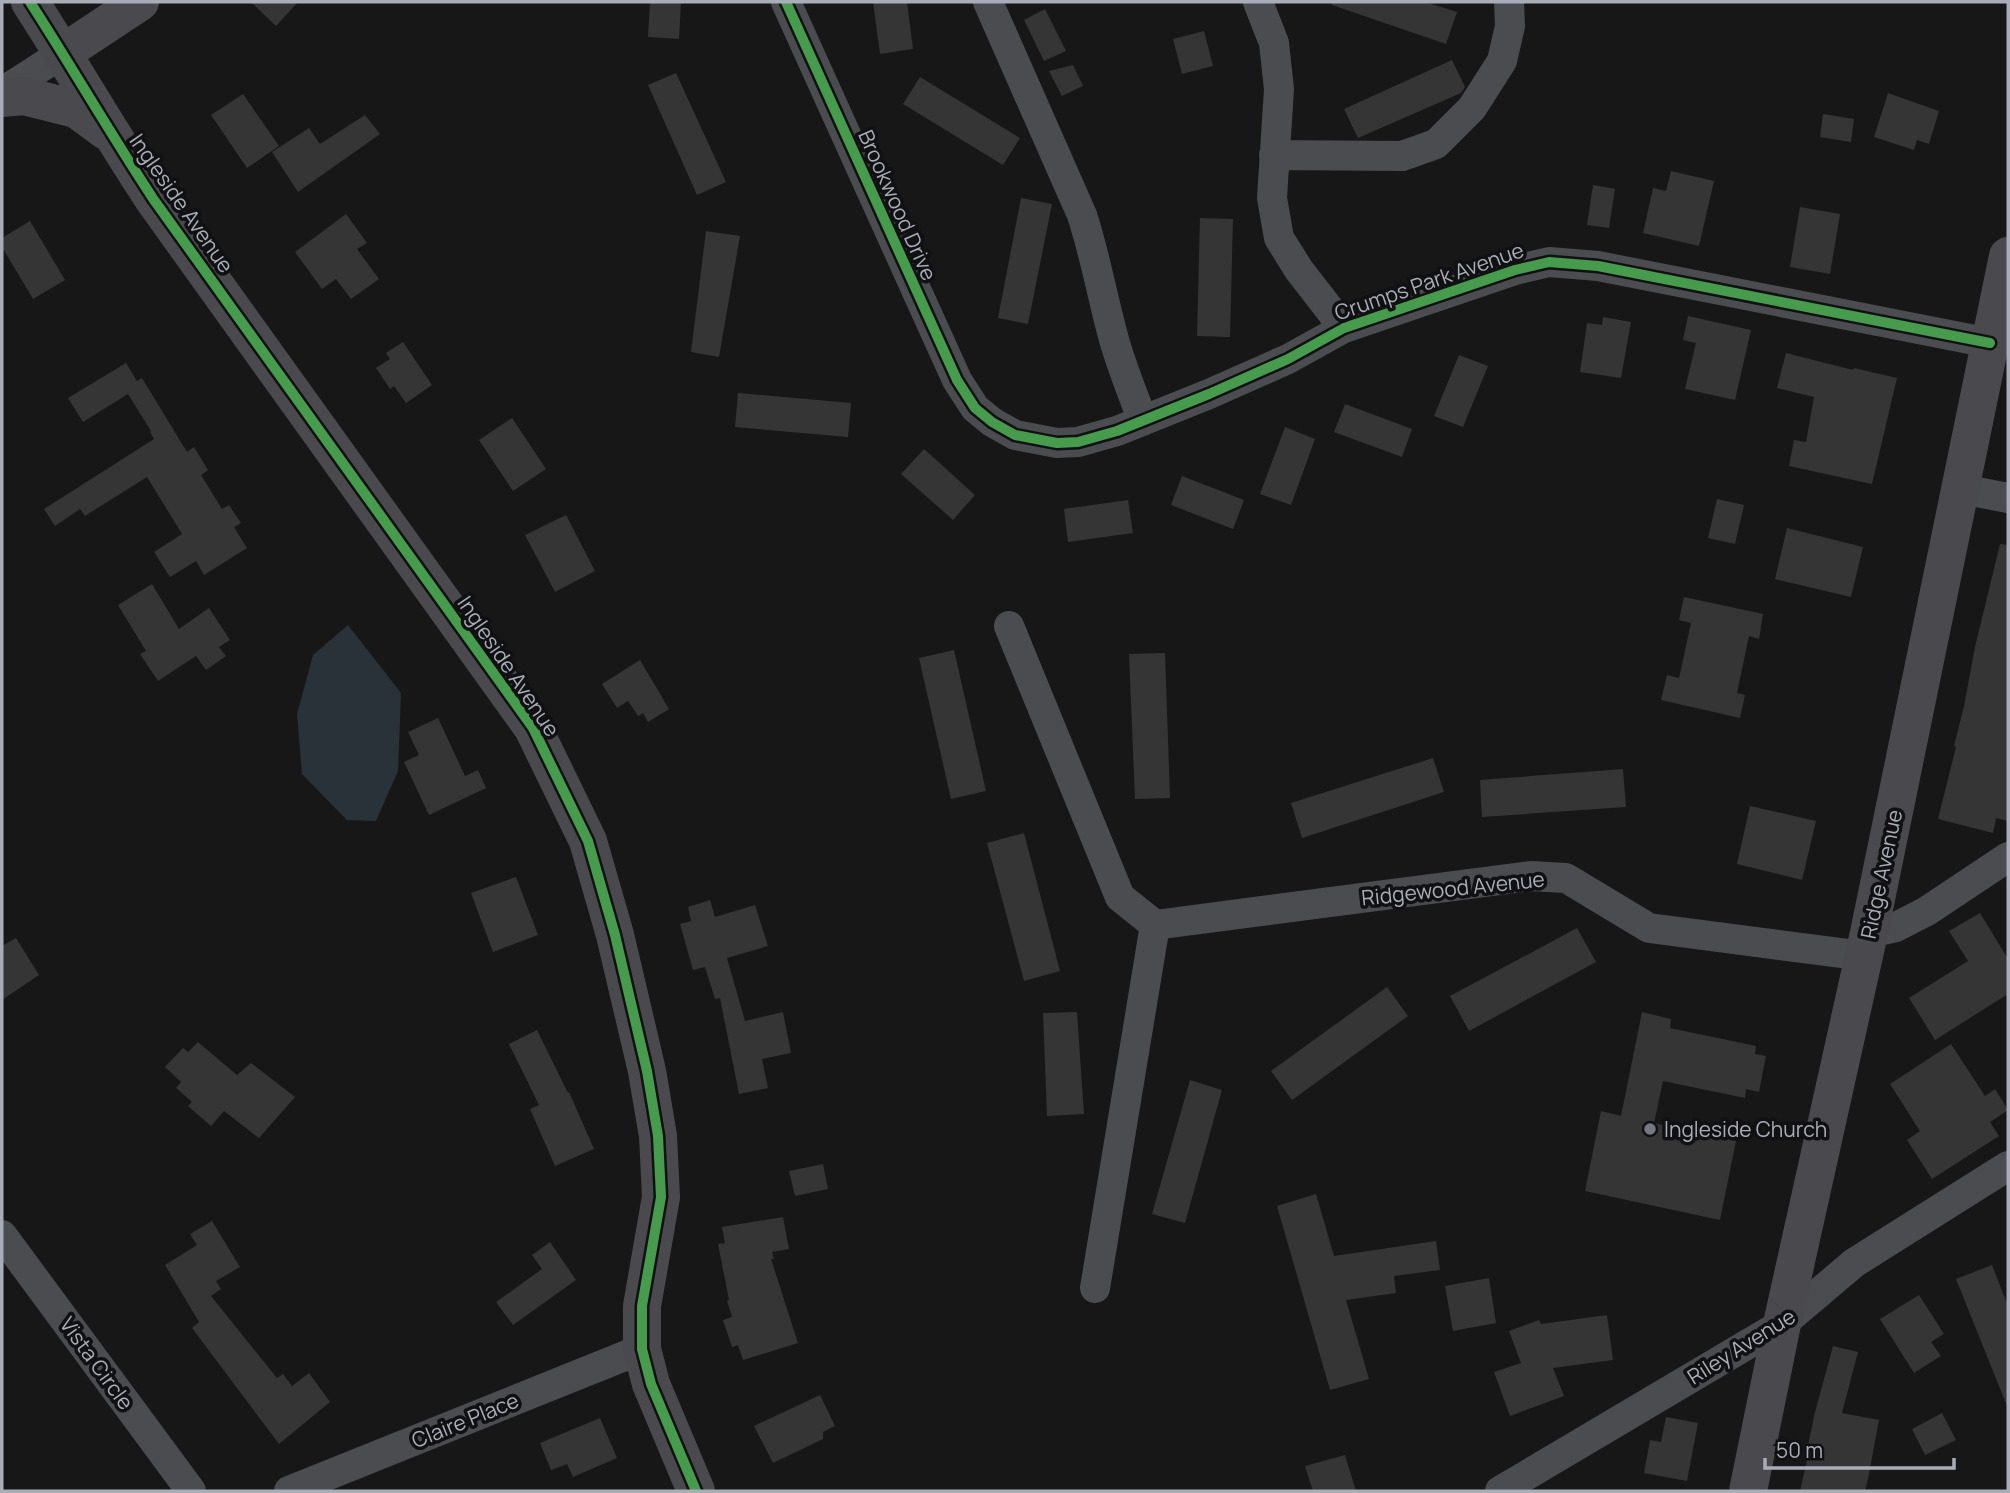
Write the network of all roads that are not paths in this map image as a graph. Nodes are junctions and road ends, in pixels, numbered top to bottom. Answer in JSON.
{"nodes":[{"id":1,"x":30,"y":2,"type":"edge"},
{"id":2,"x":140,"y":2,"type":"edge"},
{"id":3,"x":786,"y":2,"type":"edge"},
{"id":4,"x":988,"y":2,"type":"edge"},
{"id":5,"x":1258,"y":2,"type":"edge"},
{"id":6,"x":1509,"y":2,"type":"edge"},
{"id":7,"x":63,"y":53,"type":"junction"},
{"id":8,"x":2,"y":92,"type":"edge"},
{"id":9,"x":2,"y":98,"type":"edge"},
{"id":10,"x":111,"y":135,"type":"junction"},
{"id":11,"x":1274,"y":155,"type":"junction"},
{"id":12,"x":2008,"y":256,"type":"edge"},
{"id":13,"x":1344,"y":328,"type":"junction"},
{"id":14,"x":1990,"y":342,"type":"junction"},
{"id":15,"x":986,"y":417,"type":"joint"},
{"id":16,"x":1143,"y":421,"type":"junction"},
{"id":17,"x":1961,"y":489,"type":"junction"},
{"id":18,"x":2008,"y":498,"type":"edge"},
{"id":19,"x":1009,"y":626,"type":"dead end"},
{"id":20,"x":2008,"y":857,"type":"edge"},
{"id":21,"x":1155,"y":925,"type":"junction"},
{"id":22,"x":1867,"y":945,"type":"junction"},
{"id":23,"x":2008,"y":1166,"type":"edge"},
{"id":24,"x":2,"y":1235,"type":"edge"},
{"id":25,"x":1095,"y":1288,"type":"dead end"},
{"id":26,"x":1782,"y":1324,"type":"junction"},
{"id":27,"x":642,"y":1349,"type":"junction"},
{"id":28,"x":191,"y":1491,"type":"edge"},
{"id":29,"x":289,"y":1491,"type":"edge"},
{"id":30,"x":696,"y":1491,"type":"edge"},
{"id":31,"x":1500,"y":1491,"type":"edge"},
{"id":32,"x":1748,"y":1491,"type":"edge"}],
"edges":[{"from":1,"to":7,"type":"street","name":"Ingleside Avenue"},
{"from":2,"to":7,"type":"street"},
{"from":3,"to":15,"type":"street","name":"Brookwood Drive"},
{"from":4,"to":16,"type":"street"},
{"from":5,"to":11,"type":"street"},
{"from":6,"to":11,"type":"street"},
{"from":7,"to":8,"type":"street"},
{"from":7,"to":10,"type":"street","name":"Ingleside Avenue"},
{"from":9,"to":10,"type":"street"},
{"from":10,"to":27,"type":"street","name":"Ingleside Avenue"},
{"from":11,"to":13,"type":"street"},
{"from":12,"to":14,"type":"street","name":"Ridge Avenue"},
{"from":13,"to":14,"type":"street","name":"Crumps Park Avenue"},
{"from":13,"to":16,"type":"street","name":"Crumps Park Avenue"},
{"from":14,"to":17,"type":"street","name":"Ridge Avenue"},
{"from":15,"to":16,"type":"street","name":"Crumps Park Avenue"},
{"from":17,"to":18,"type":"street"},
{"from":17,"to":22,"type":"street","name":"Ridge Avenue"},
{"from":19,"to":21,"type":"street"},
{"from":20,"to":22,"type":"street"},
{"from":21,"to":22,"type":"street","name":"Ridgewood Avenue"},
{"from":21,"to":25,"type":"street"},
{"from":22,"to":26,"type":"street","name":"Ridge Avenue"},
{"from":23,"to":26,"type":"street","name":"Riley Avenue"},
{"from":24,"to":28,"type":"street","name":"Vista Circle"},
{"from":26,"to":31,"type":"street","name":"Riley Avenue"},
{"from":26,"to":32,"type":"street","name":"Ridge Avenue"},
{"from":27,"to":29,"type":"street","name":"Claire Place"},
{"from":27,"to":30,"type":"street","name":"Ingleside Avenue"}]}
